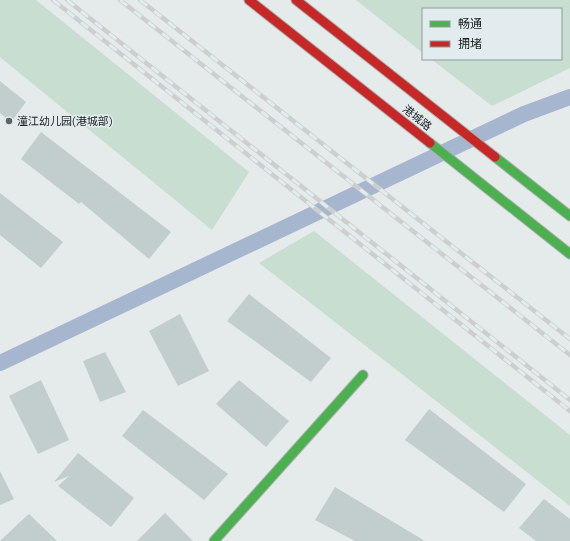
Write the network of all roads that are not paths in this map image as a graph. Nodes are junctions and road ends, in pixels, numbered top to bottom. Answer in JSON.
{"nodes":[{"id":1,"x":249,"y":0,"type":"edge"},
{"id":2,"x":296,"y":0,"type":"edge"},
{"id":3,"x":570,"y":216,"type":"edge"},
{"id":4,"x":570,"y":254,"type":"edge"},
{"id":5,"x":363,"y":375,"type":"dead end"},
{"id":6,"x":214,"y":541,"type":"edge"}],
"edges":[{"from":1,"to":4,"type":"main road","name":"港城路"},
{"from":2,"to":3,"type":"main road","name":"港城路"},
{"from":5,"to":6,"type":"main road"}]}
